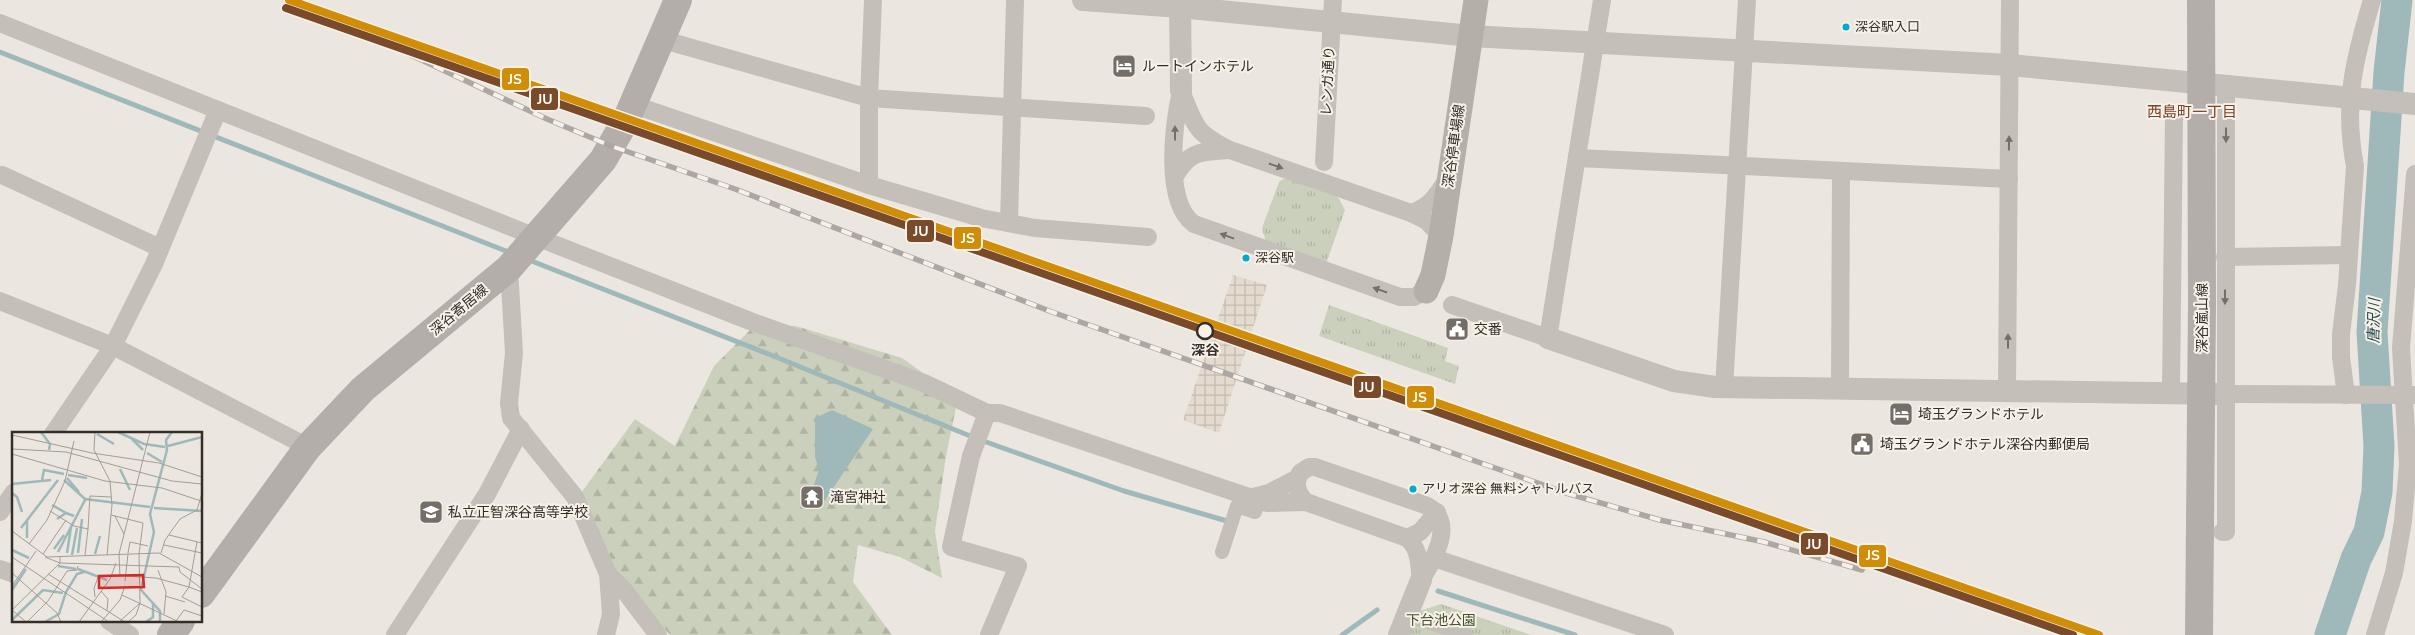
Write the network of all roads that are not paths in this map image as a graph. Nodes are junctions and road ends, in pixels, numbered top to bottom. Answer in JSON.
{"nodes":[{"id":1,"x":678,"y":0,"type":"edge"},
{"id":2,"x":873,"y":0,"type":"edge"},
{"id":3,"x":1015,"y":0,"type":"edge"},
{"id":4,"x":1083,"y":0,"type":"edge"},
{"id":5,"x":1333,"y":0,"type":"edge"},
{"id":6,"x":1476,"y":0,"type":"edge"},
{"id":7,"x":1602,"y":0,"type":"edge"},
{"id":8,"x":1748,"y":0,"type":"edge"},
{"id":9,"x":2010,"y":0,"type":"edge"},
{"id":10,"x":2201,"y":0,"type":"edge"},
{"id":11,"x":2372,"y":0,"type":"edge"},
{"id":12,"x":1180,"y":4,"type":"edge"},
{"id":13,"x":0,"y":23,"type":"edge"},
{"id":14,"x":1332,"y":23,"type":"junction"},
{"id":15,"x":1471,"y":36,"type":"junction"},
{"id":16,"x":660,"y":40,"type":"junction"},
{"id":17,"x":1595,"y":44,"type":"junction"},
{"id":18,"x":1745,"y":51,"type":"junction"},
{"id":19,"x":2010,"y":66,"type":"junction"},
{"id":20,"x":2214,"y":85,"type":"junction"},
{"id":21,"x":1182,"y":91,"type":"junction"},
{"id":22,"x":869,"y":98,"type":"junction"},
{"id":23,"x":2354,"y":98,"type":"junction"},
{"id":24,"x":2415,"y":104,"type":"edge"},
{"id":25,"x":643,"y":108,"type":"dead end"},
{"id":26,"x":1012,"y":108,"type":"junction"},
{"id":27,"x":216,"y":114,"type":"junction"},
{"id":28,"x":2174,"y":114,"type":"dead end"},
{"id":29,"x":1146,"y":116,"type":"dead end"},
{"id":30,"x":1230,"y":150,"type":"junction"},
{"id":31,"x":1578,"y":158,"type":"junction"},
{"id":32,"x":1324,"y":162,"type":"dead end"},
{"id":33,"x":1736,"y":166,"type":"junction"},
{"id":34,"x":1841,"y":171,"type":"junction"},
{"id":35,"x":1450,"y":174,"type":"junction"},
{"id":36,"x":2415,"y":174,"type":"edge"},
{"id":37,"x":2,"y":175,"type":"dead end"},
{"id":38,"x":1175,"y":176,"type":"junction"},
{"id":39,"x":2009,"y":179,"type":"junction"},
{"id":40,"x":869,"y":186,"type":"junction"},
{"id":41,"x":1411,"y":213,"type":"junction"},
{"id":42,"x":1008,"y":223,"type":"junction"},
{"id":43,"x":1441,"y":236,"type":"junction"},
{"id":44,"x":1148,"y":237,"type":"dead end"},
{"id":45,"x":533,"y":240,"type":"junction"},
{"id":46,"x":160,"y":248,"type":"junction"},
{"id":47,"x":2349,"y":255,"type":"junction"},
{"id":48,"x":2225,"y":257,"type":"junction"},
{"id":49,"x":509,"y":268,"type":"junction"},
{"id":50,"x":1426,"y":291,"type":"joint"},
{"id":51,"x":0,"y":301,"type":"edge"},
{"id":52,"x":1452,"y":305,"type":"dead end"},
{"id":53,"x":1548,"y":338,"type":"junction"},
{"id":54,"x":113,"y":346,"type":"junction"},
{"id":55,"x":1724,"y":388,"type":"junction"},
{"id":56,"x":1840,"y":389,"type":"junction"},
{"id":57,"x":2007,"y":390,"type":"junction"},
{"id":58,"x":2171,"y":393,"type":"junction"},
{"id":59,"x":2226,"y":394,"type":"junction"},
{"id":60,"x":2350,"y":394,"type":"junction"},
{"id":61,"x":2405,"y":394,"type":"edge"},
{"id":62,"x":986,"y":416,"type":"junction"},
{"id":63,"x":521,"y":429,"type":"junction"},
{"id":64,"x":54,"y":432,"type":"edge"},
{"id":65,"x":308,"y":447,"type":"junction"},
{"id":66,"x":1298,"y":478,"type":"junction"},
{"id":67,"x":12,"y":495,"type":"edge"},
{"id":68,"x":1247,"y":495,"type":"junction"},
{"id":69,"x":1306,"y":502,"type":"junction"},
{"id":70,"x":0,"y":512,"type":"edge"},
{"id":71,"x":1437,"y":512,"type":"junction"},
{"id":72,"x":2222,"y":532,"type":"dead end"},
{"id":73,"x":1407,"y":538,"type":"junction"},
{"id":74,"x":1222,"y":552,"type":"dead end"},
{"id":75,"x":1426,"y":566,"type":"junction"},
{"id":76,"x":0,"y":569,"type":"edge"},
{"id":77,"x":12,"y":573,"type":"edge"},
{"id":78,"x":608,"y":574,"type":"junction"},
{"id":79,"x":202,"y":593,"type":"edge"},
{"id":80,"x":110,"y":622,"type":"edge"},
{"id":81,"x":180,"y":622,"type":"edge"},
{"id":82,"x":1403,"y":625,"type":"edge"},
{"id":83,"x":130,"y":635,"type":"edge"},
{"id":84,"x":171,"y":635,"type":"edge"},
{"id":85,"x":395,"y":635,"type":"edge"},
{"id":86,"x":606,"y":635,"type":"edge"},
{"id":87,"x":658,"y":635,"type":"edge"},
{"id":88,"x":989,"y":635,"type":"edge"},
{"id":89,"x":1466,"y":635,"type":"edge"},
{"id":90,"x":1665,"y":635,"type":"edge"},
{"id":91,"x":2199,"y":635,"type":"edge"},
{"id":92,"x":2375,"y":635,"type":"edge"}],
"edges":[{"from":1,"to":16,"type":"main road","name":"深谷寄居線"},
{"from":2,"to":22,"type":"street"},
{"from":3,"to":26,"type":"street"},
{"from":4,"to":12,"type":"street"},
{"from":5,"to":14,"type":"street","name":"レンガ通り"},
{"from":6,"to":15,"type":"main road","name":"深谷停車場線"},
{"from":7,"to":17,"type":"street"},
{"from":8,"to":18,"type":"street"},
{"from":9,"to":19,"type":"street"},
{"from":10,"to":20,"type":"main road","name":"深谷嵐山線"},
{"from":11,"to":23,"type":"street"},
{"from":12,"to":14,"type":"street"},
{"from":12,"to":21,"type":"street"},
{"from":13,"to":27,"type":"street"},
{"from":14,"to":15,"type":"street"},
{"from":14,"to":32,"type":"street","name":"レンガ通り"},
{"from":15,"to":17,"type":"street"},
{"from":15,"to":35,"type":"main road","name":"深谷停車場線"},
{"from":16,"to":22,"type":"street"},
{"from":16,"to":45,"type":"main road","name":"深谷寄居線"},
{"from":17,"to":18,"type":"street"},
{"from":17,"to":31,"type":"street"},
{"from":18,"to":19,"type":"street"},
{"from":18,"to":33,"type":"street"},
{"from":19,"to":20,"type":"street"},
{"from":39,"to":19,"type":"street","one_way":true},
{"from":20,"to":23,"type":"street"},
{"from":20,"to":48,"type":"street","one_way":true},
{"from":20,"to":91,"type":"main road","name":"深谷嵐山線","bridge":true},
{"from":21,"to":30,"type":"street"},
{"from":38,"to":21,"type":"street","one_way":true},
{"from":22,"to":26,"type":"street"},
{"from":22,"to":40,"type":"street"},
{"from":23,"to":24,"type":"street"},
{"from":23,"to":47,"type":"street"},
{"from":25,"to":40,"type":"street"},
{"from":26,"to":29,"type":"street"},
{"from":26,"to":42,"type":"street"},
{"from":27,"to":45,"type":"street"},
{"from":27,"to":46,"type":"street"},
{"from":28,"to":58,"type":"street"},
{"from":30,"to":38,"type":"street"},
{"from":30,"to":41,"type":"street","one_way":true},
{"from":31,"to":33,"type":"street"},
{"from":31,"to":53,"type":"street"},
{"from":33,"to":34,"type":"street"},
{"from":33,"to":55,"type":"street"},
{"from":34,"to":39,"type":"street"},
{"from":34,"to":56,"type":"street"},
{"from":35,"to":41,"type":"street"},
{"from":35,"to":43,"type":"main road","name":"深谷停車場線"},
{"from":36,"to":61,"type":"street"},
{"from":37,"to":46,"type":"street"},
{"from":50,"to":38,"type":"street","one_way":true},
{"from":57,"to":39,"type":"street","one_way":true},
{"from":40,"to":42,"type":"street"},
{"from":41,"to":43,"type":"street"},
{"from":42,"to":44,"type":"street"},
{"from":43,"to":50,"type":"main road","name":"深谷停車場線"},
{"from":45,"to":49,"type":"main road","name":"深谷寄居線"},
{"from":45,"to":62,"type":"street"},
{"from":46,"to":54,"type":"street"},
{"from":47,"to":48,"type":"street"},
{"from":47,"to":60,"type":"street"},
{"from":48,"to":59,"type":"street","one_way":true},
{"from":49,"to":63,"type":"street"},
{"from":49,"to":65,"type":"main road","name":"深谷寄居線"},
{"from":51,"to":54,"type":"street"},
{"from":52,"to":53,"type":"street"},
{"from":53,"to":55,"type":"street"},
{"from":54,"to":64,"type":"street"},
{"from":54,"to":65,"type":"street"},
{"from":55,"to":56,"type":"street"},
{"from":56,"to":57,"type":"street"},
{"from":57,"to":58,"type":"street"},
{"from":58,"to":59,"type":"street"},
{"from":59,"to":60,"type":"street"},
{"from":59,"to":72,"type":"street"},
{"from":60,"to":61,"type":"street"},
{"from":61,"to":92,"type":"street"},
{"from":62,"to":68,"type":"street"},
{"from":62,"to":88,"type":"street"},
{"from":63,"to":78,"type":"street"},
{"from":63,"to":85,"type":"street"},
{"from":65,"to":79,"type":"main road","name":"深谷寄居線"},
{"from":66,"to":68,"type":"street"},
{"from":66,"to":69,"type":"street"},
{"from":66,"to":71,"type":"street"},
{"from":67,"to":70,"type":"street"},
{"from":68,"to":69,"type":"street"},
{"from":68,"to":74,"type":"street"},
{"from":69,"to":73,"type":"street"},
{"from":71,"to":73,"type":"street"},
{"from":71,"to":75,"type":"street"},
{"from":73,"to":75,"type":"street"},
{"from":75,"to":82,"type":"street"},
{"from":75,"to":90,"type":"street"},
{"from":76,"to":77,"type":"street"},
{"from":78,"to":86,"type":"street"},
{"from":78,"to":87,"type":"street"},
{"from":80,"to":83,"type":"street"},
{"from":81,"to":84,"type":"main road"},
{"from":82,"to":89,"type":"street"}]}
